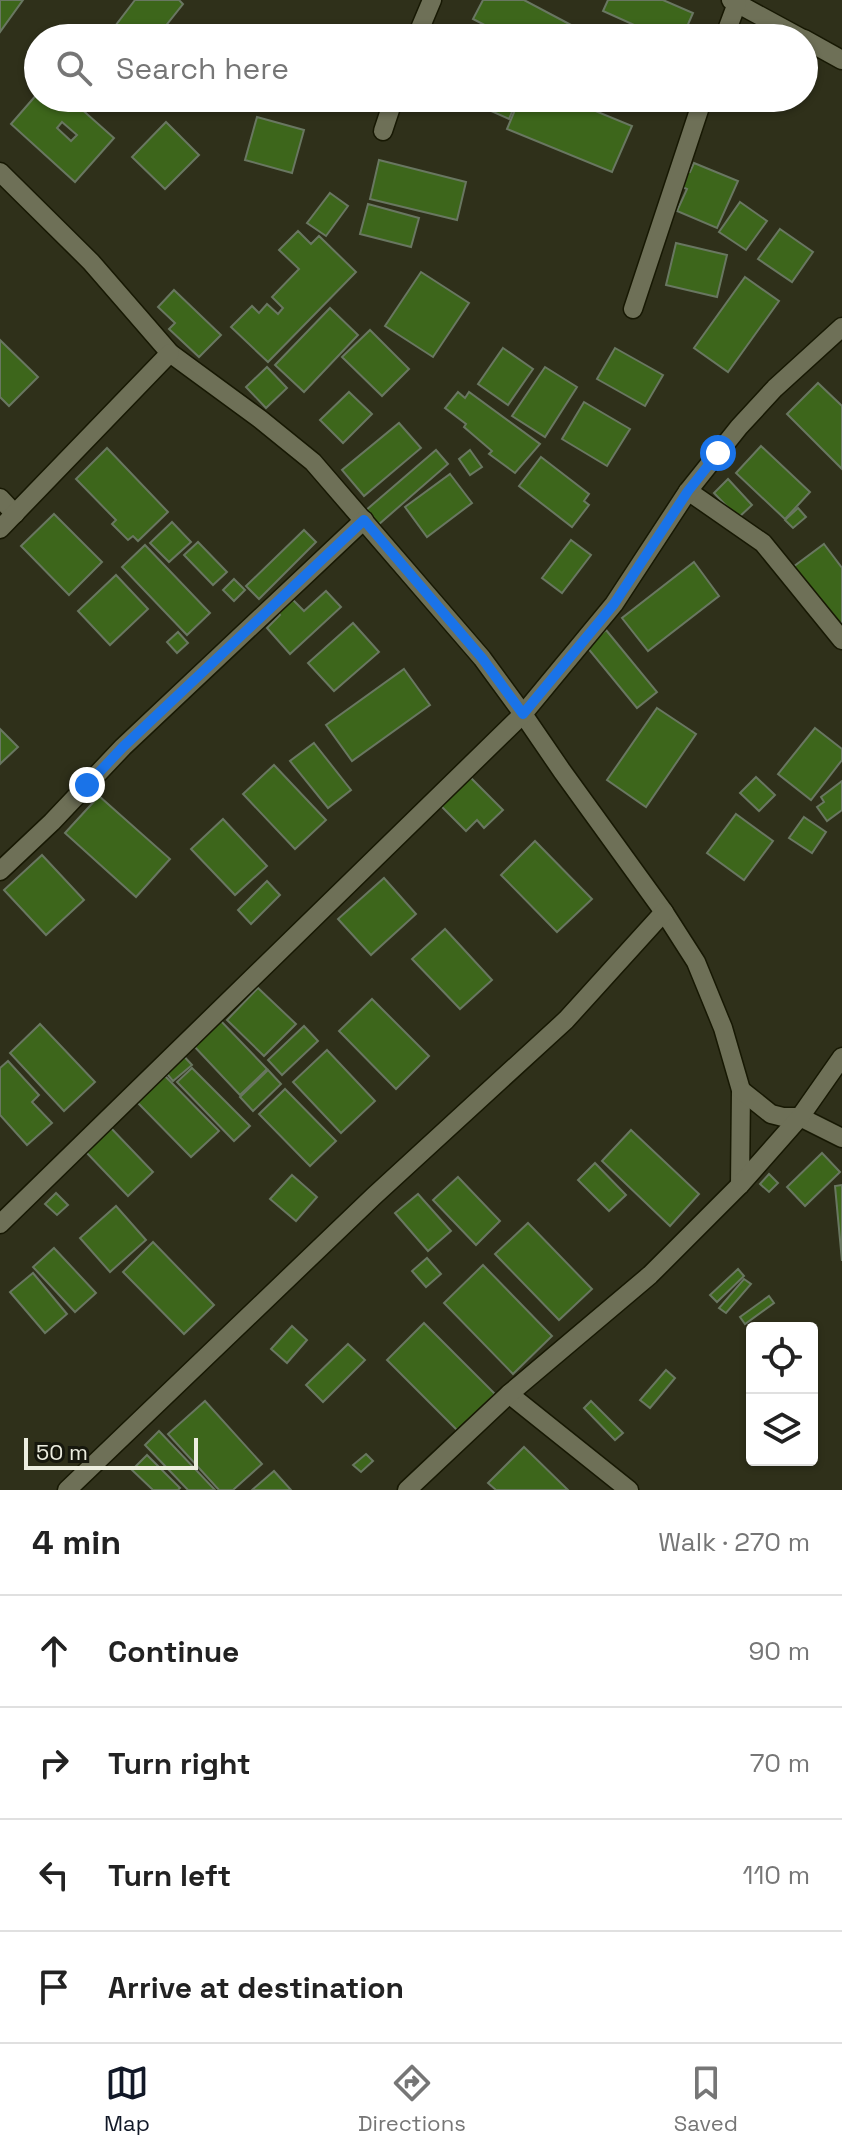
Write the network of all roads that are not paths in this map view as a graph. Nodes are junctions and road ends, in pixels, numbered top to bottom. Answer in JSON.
{"nodes":[{"id":1,"x":432,"y":0,"type":"edge"},
{"id":2,"x":734,"y":2,"type":"edge"},
{"id":3,"x":422,"y":24,"type":"edge"},
{"id":4,"x":728,"y":24,"type":"edge"},
{"id":5,"x":775,"y":24,"type":"edge"},
{"id":6,"x":818,"y":47,"type":"edge"},
{"id":7,"x":842,"y":60,"type":"edge"},
{"id":8,"x":389,"y":112,"type":"edge"},
{"id":9,"x":698,"y":112,"type":"edge"},
{"id":10,"x":383,"y":131,"type":"dead end"},
{"id":11,"x":0,"y":172,"type":"edge"},
{"id":12,"x":633,"y":309,"type":"dead end"},
{"id":13,"x":842,"y":327,"type":"edge"},
{"id":14,"x":170,"y":353,"type":"junction"},
{"id":15,"x":688,"y":491,"type":"junction"},
{"id":16,"x":0,"y":498,"type":"edge"},
{"id":17,"x":15,"y":514,"type":"junction"},
{"id":18,"x":364,"y":520,"type":"junction"},
{"id":19,"x":0,"y":529,"type":"edge"},
{"id":20,"x":842,"y":640,"type":"edge"},
{"id":21,"x":523,"y":714,"type":"junction"},
{"id":22,"x":0,"y":871,"type":"edge"},
{"id":23,"x":664,"y":912,"type":"junction"},
{"id":24,"x":842,"y":1057,"type":"edge"},
{"id":25,"x":741,"y":1090,"type":"junction"},
{"id":26,"x":800,"y":1117,"type":"junction"},
{"id":27,"x":842,"y":1138,"type":"edge"},
{"id":28,"x":740,"y":1185,"type":"junction"},
{"id":29,"x":0,"y":1224,"type":"edge"},
{"id":30,"x":509,"y":1394,"type":"junction"},
{"id":31,"x":67,"y":1490,"type":"edge"},
{"id":32,"x":407,"y":1490,"type":"edge"},
{"id":33,"x":629,"y":1490,"type":"edge"}],
"edges":[{"from":1,"to":3,"type":"street"},
{"from":2,"to":4,"type":"street"},
{"from":2,"to":5,"type":"street"},
{"from":6,"to":7,"type":"street"},
{"from":8,"to":10,"type":"street"},
{"from":9,"to":12,"type":"street"},
{"from":11,"to":14,"type":"street"},
{"from":13,"to":15,"type":"street"},
{"from":14,"to":17,"type":"street"},
{"from":14,"to":18,"type":"street"},
{"from":15,"to":20,"type":"street"},
{"from":15,"to":21,"type":"street"},
{"from":16,"to":17,"type":"street"},
{"from":17,"to":19,"type":"street"},
{"from":18,"to":21,"type":"street"},
{"from":18,"to":22,"type":"street"},
{"from":21,"to":23,"type":"street"},
{"from":21,"to":29,"type":"street"},
{"from":23,"to":25,"type":"street"},
{"from":23,"to":31,"type":"street"},
{"from":24,"to":26,"type":"street"},
{"from":25,"to":26,"type":"street"},
{"from":25,"to":28,"type":"street"},
{"from":26,"to":27,"type":"street"},
{"from":26,"to":28,"type":"street"},
{"from":28,"to":30,"type":"street"},
{"from":30,"to":32,"type":"street"},
{"from":30,"to":33,"type":"street"}]}
